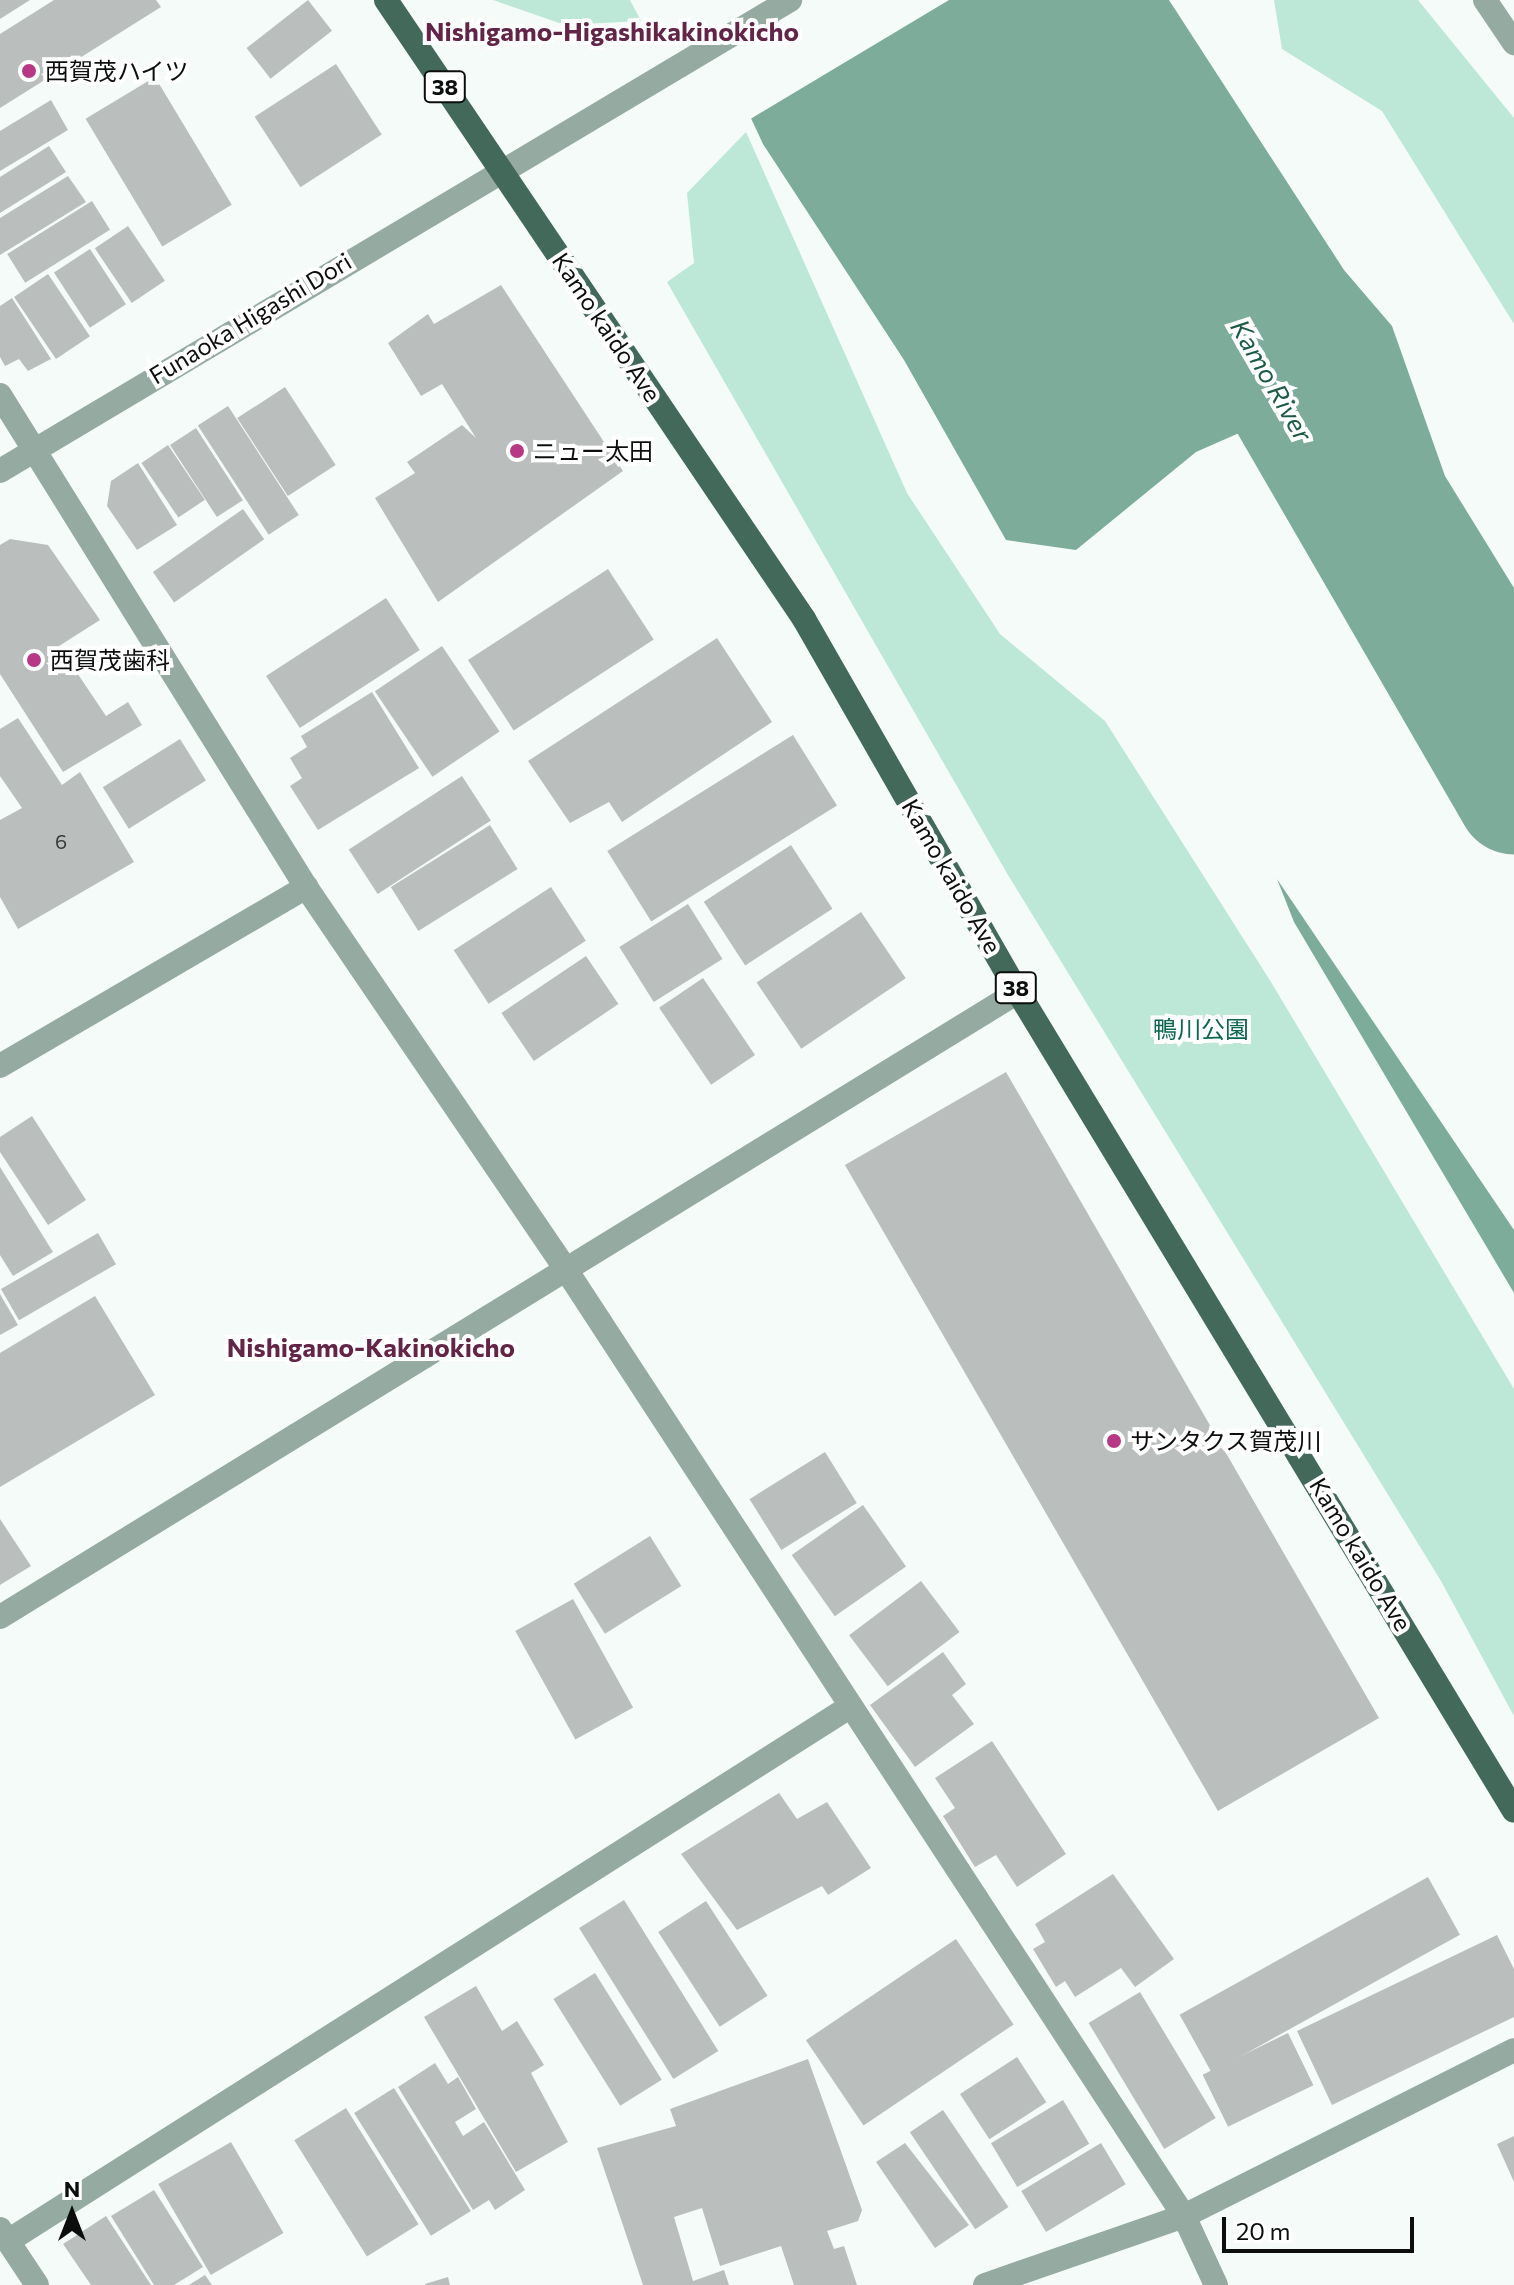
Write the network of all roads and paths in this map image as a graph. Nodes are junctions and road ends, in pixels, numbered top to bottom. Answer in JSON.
{"nodes":[{"id":1,"x":386,"y":0,"type":"edge"},
{"id":2,"x":790,"y":0,"type":"edge"},
{"id":3,"x":1485,"y":0,"type":"edge"},
{"id":4,"x":1514,"y":43,"type":"edge"},
{"id":5,"x":504,"y":175,"type":"junction"},
{"id":6,"x":0,"y":395,"type":"edge"},
{"id":7,"x":36,"y":448,"type":"junction"},
{"id":8,"x":0,"y":471,"type":"edge"},
{"id":9,"x":306,"y":887,"type":"junction"},
{"id":10,"x":1018,"y":992,"type":"junction"},
{"id":11,"x":0,"y":1066,"type":"edge"},
{"id":12,"x":565,"y":1268,"type":"junction"},
{"id":13,"x":0,"y":1617,"type":"edge"},
{"id":14,"x":848,"y":1708,"type":"junction"},
{"id":15,"x":1514,"y":1811,"type":"edge"},
{"id":16,"x":1514,"y":2050,"type":"edge"},
{"id":17,"x":1184,"y":2216,"type":"junction"},
{"id":18,"x":4,"y":2235,"type":"edge"},
{"id":19,"x":37,"y":2285,"type":"edge"},
{"id":20,"x":985,"y":2285,"type":"edge"},
{"id":21,"x":1216,"y":2285,"type":"edge"}],
"edges":[{"from":1,"to":5,"type":"main road","name":"Kamo kaido Ave","number":"38"},
{"from":2,"to":5,"type":"street","name":"Funaoka Higashi Dori"},
{"from":3,"to":4,"type":"street"},
{"from":5,"to":7,"type":"street","name":"Funaoka Higashi Dori"},
{"from":5,"to":10,"type":"main road","name":"Kamo kaido Ave","number":"38"},
{"from":6,"to":7,"type":"street"},
{"from":7,"to":8,"type":"street","name":"Funaoka Higashi Dori"},
{"from":7,"to":9,"type":"street"},
{"from":9,"to":11,"type":"street"},
{"from":9,"to":12,"type":"street"},
{"from":10,"to":12,"type":"street"},
{"from":10,"to":15,"type":"main road","name":"Kamo kaido Ave","number":"38"},
{"from":12,"to":13,"type":"street"},
{"from":12,"to":14,"type":"street"},
{"from":14,"to":17,"type":"street"},
{"from":14,"to":18,"type":"street"},
{"from":16,"to":17,"type":"street"},
{"from":17,"to":20,"type":"street"},
{"from":17,"to":21,"type":"street"},
{"from":18,"to":19,"type":"street"}]}
